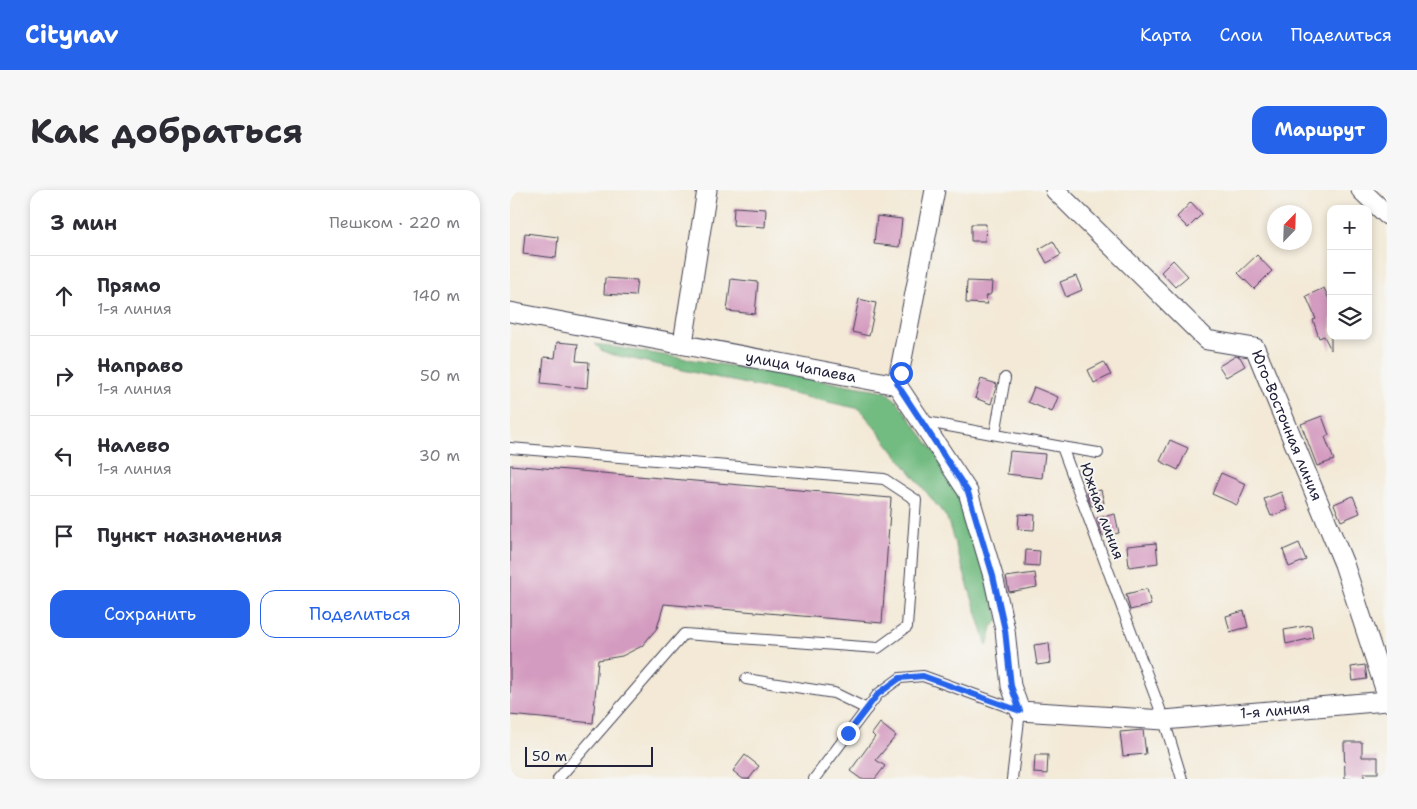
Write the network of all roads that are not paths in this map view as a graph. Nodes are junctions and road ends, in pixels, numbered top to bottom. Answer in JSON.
{"nodes":[{"id":1,"x":707,"y":190,"type":"edge"},
{"id":2,"x":935,"y":190,"type":"edge"},
{"id":3,"x":1055,"y":190,"type":"edge"},
{"id":4,"x":1361,"y":190,"type":"edge"},
{"id":5,"x":1387,"y":215,"type":"edge"},
{"id":6,"x":510,"y":312,"type":"edge"},
{"id":7,"x":684,"y":343,"type":"junction"},
{"id":8,"x":1005,"y":378,"type":"dead end"},
{"id":9,"x":897,"y":384,"type":"junction"},
{"id":10,"x":920,"y":420,"type":"junction"},
{"id":11,"x":995,"y":434,"type":"junction"},
{"id":12,"x":1062,"y":447,"type":"junction"},
{"id":13,"x":510,"y":448,"type":"edge"},
{"id":14,"x":1098,"y":453,"type":"dead end"},
{"id":15,"x":746,"y":679,"type":"dead end"},
{"id":16,"x":1387,"y":695,"type":"edge"},
{"id":17,"x":1387,"y":702,"type":"edge"},
{"id":18,"x":867,"y":709,"type":"junction"},
{"id":19,"x":1020,"y":711,"type":"junction"},
{"id":20,"x":1164,"y":720,"type":"junction"},
{"id":21,"x":558,"y":779,"type":"edge"},
{"id":22,"x":814,"y":779,"type":"edge"},
{"id":23,"x":1012,"y":779,"type":"edge"},
{"id":24,"x":1182,"y":779,"type":"edge"}],
"edges":[{"from":1,"to":7,"type":"street"},
{"from":2,"to":9,"type":"street"},
{"from":3,"to":16,"type":"street","name":"Юго-Восточная линия"},
{"from":4,"to":5,"type":"street"},
{"from":6,"to":7,"type":"street","name":"улица Чапаева"},
{"from":7,"to":9,"type":"street","name":"улица Чапаева"},
{"from":8,"to":11,"type":"lane"},
{"from":9,"to":10,"type":"street"},
{"from":10,"to":11,"type":"lane"},
{"from":10,"to":19,"type":"street"},
{"from":11,"to":12,"type":"lane"},
{"from":12,"to":14,"type":"lane"},
{"from":12,"to":20,"type":"lane","name":"Южная линия"},
{"from":13,"to":21,"type":"lane"},
{"from":15,"to":18,"type":"lane"},
{"from":17,"to":20,"type":"street","name":"1-я линия"},
{"from":18,"to":19,"type":"lane","name":"1-я линия"},
{"from":18,"to":22,"type":"lane","name":"1-я линия"},
{"from":19,"to":20,"type":"street","name":"1-я линия"},
{"from":19,"to":23,"type":"lane"},
{"from":20,"to":24,"type":"lane"}]}
